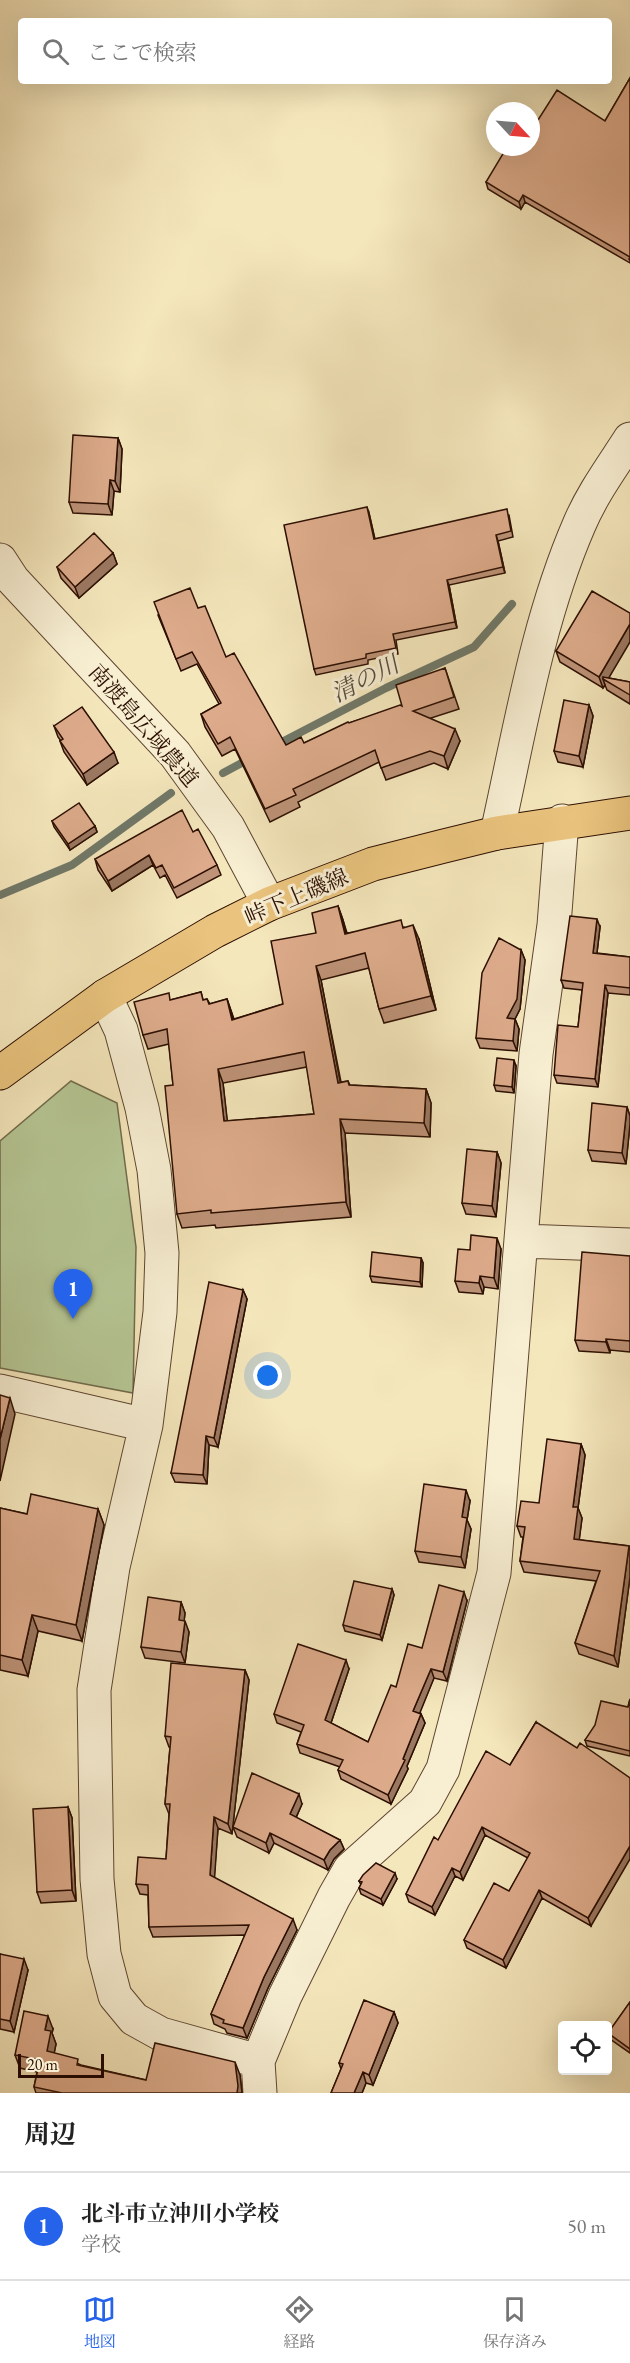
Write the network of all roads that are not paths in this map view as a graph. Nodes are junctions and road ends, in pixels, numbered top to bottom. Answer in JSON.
{"nodes":[{"id":1,"x":630,"y":439,"type":"edge"},
{"id":2,"x":0,"y":560,"type":"edge"},
{"id":3,"x":630,"y":813,"type":"edge"},
{"id":4,"x":562,"y":821,"type":"junction"},
{"id":5,"x":497,"y":833,"type":"junction"},
{"id":6,"x":269,"y":904,"type":"junction"},
{"id":7,"x":105,"y":996,"type":"junction"},
{"id":8,"x":0,"y":1073,"type":"edge"},
{"id":9,"x":523,"y":1242,"type":"junction"},
{"id":10,"x":630,"y":1245,"type":"edge"},
{"id":11,"x":0,"y":1391,"type":"edge"},
{"id":12,"x":146,"y":1425,"type":"junction"},
{"id":13,"x":259,"y":2077,"type":"edge"}],
"edges":[{"from":1,"to":5,"type":"street"},
{"from":2,"to":6,"type":"street","name":"南渡島広域農道"},
{"from":3,"to":4,"type":"main road","name":"峠下上磯線"},
{"from":4,"to":5,"type":"main road","name":"峠下上磯線"},
{"from":4,"to":9,"type":"street"},
{"from":5,"to":6,"type":"main road","name":"峠下上磯線"},
{"from":6,"to":7,"type":"main road","name":"峠下上磯線"},
{"from":7,"to":8,"type":"main road","name":"峠下上磯線"},
{"from":7,"to":12,"type":"street"},
{"from":9,"to":10,"type":"street"},
{"from":9,"to":13,"type":"street"},
{"from":11,"to":12,"type":"street"},
{"from":12,"to":13,"type":"street"}]}
